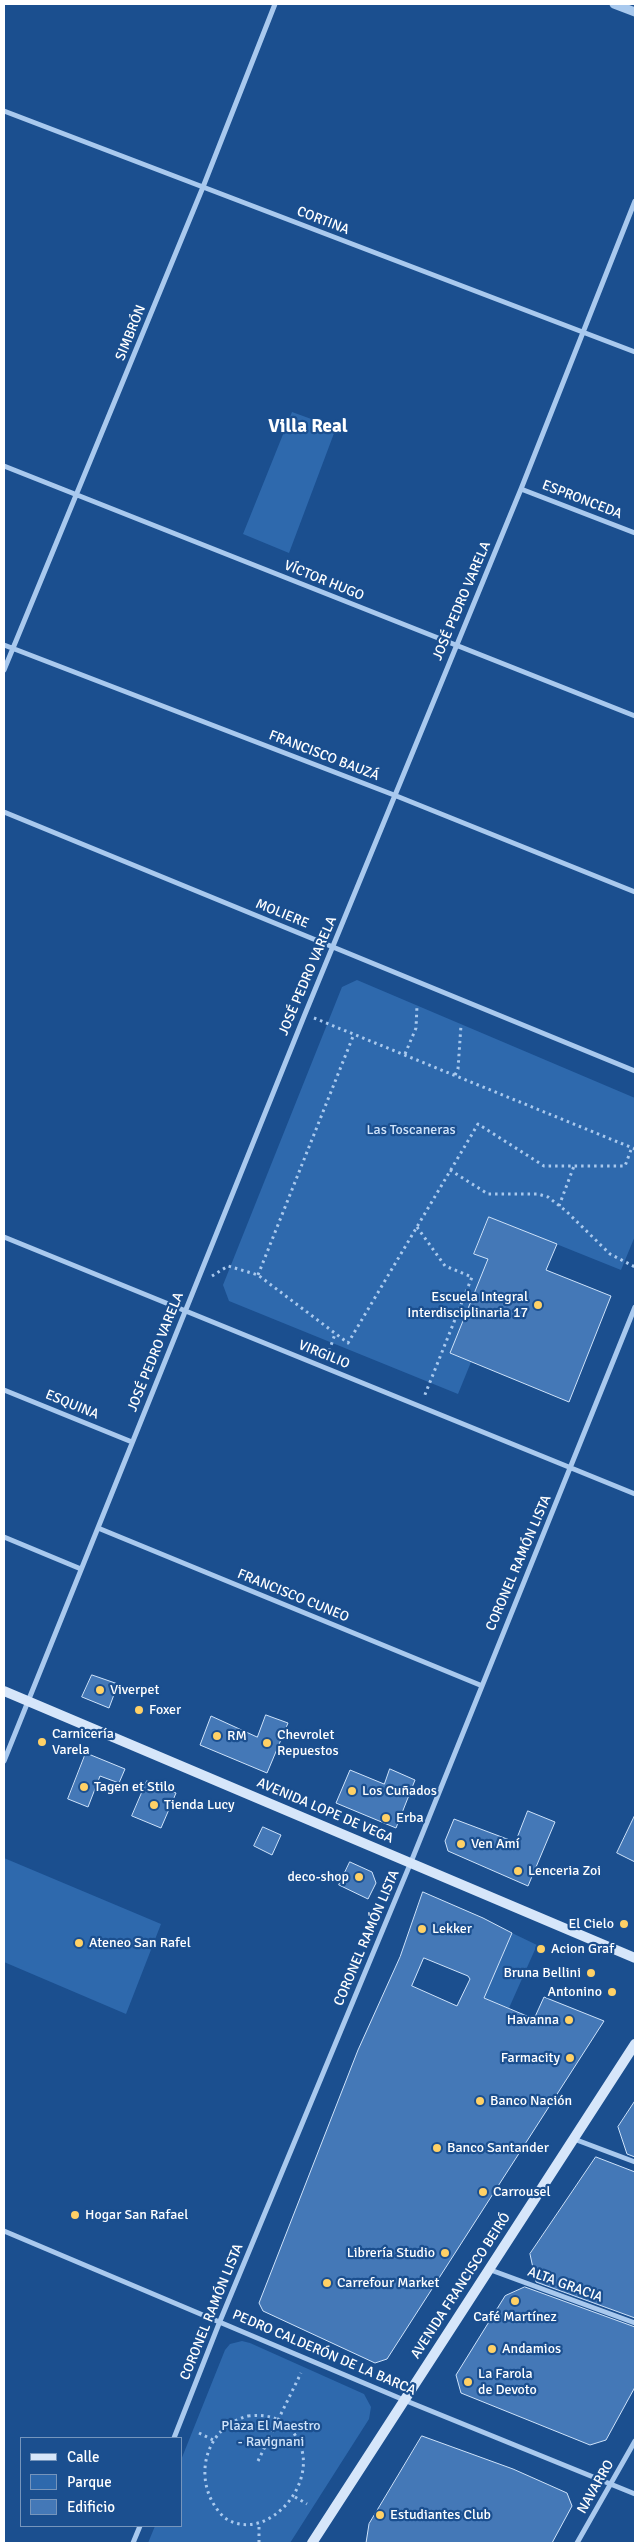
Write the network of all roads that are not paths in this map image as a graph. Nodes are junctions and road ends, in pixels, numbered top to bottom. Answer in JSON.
{"nodes":[{"id":1,"x":275,"y":4,"type":"edge"},
{"id":2,"x":614,"y":4,"type":"edge"},
{"id":3,"x":635,"y":12,"type":"edge"},
{"id":4,"x":4,"y":111,"type":"edge"},
{"id":5,"x":203,"y":187,"type":"junction"},
{"id":6,"x":635,"y":201,"type":"edge"},
{"id":7,"x":584,"y":333,"type":"junction"},
{"id":8,"x":635,"y":352,"type":"edge"},
{"id":9,"x":4,"y":466,"type":"edge"},
{"id":10,"x":521,"y":489,"type":"junction"},
{"id":11,"x":77,"y":495,"type":"junction"},
{"id":12,"x":635,"y":533,"type":"edge"},
{"id":13,"x":4,"y":645,"type":"edge"},
{"id":14,"x":456,"y":646,"type":"junction"},
{"id":15,"x":13,"y":649,"type":"junction"},
{"id":16,"x":4,"y":670,"type":"edge"},
{"id":17,"x":635,"y":716,"type":"edge"},
{"id":18,"x":394,"y":795,"type":"junction"},
{"id":19,"x":4,"y":812,"type":"edge"},
{"id":20,"x":635,"y":892,"type":"edge"},
{"id":21,"x":333,"y":947,"type":"junction"},
{"id":22,"x":635,"y":1071,"type":"edge"},
{"id":23,"x":4,"y":1237,"type":"edge"},
{"id":24,"x":635,"y":1307,"type":"edge"},
{"id":25,"x":185,"y":1312,"type":"junction"},
{"id":26,"x":4,"y":1390,"type":"edge"},
{"id":27,"x":132,"y":1442,"type":"junction"},
{"id":28,"x":571,"y":1468,"type":"junction"},
{"id":29,"x":635,"y":1494,"type":"edge"},
{"id":30,"x":98,"y":1528,"type":"junction"},
{"id":31,"x":4,"y":1537,"type":"edge"},
{"id":32,"x":81,"y":1569,"type":"junction"},
{"id":33,"x":480,"y":1685,"type":"junction"},
{"id":34,"x":4,"y":1691,"type":"edge"},
{"id":35,"x":29,"y":1701,"type":"junction"},
{"id":36,"x":4,"y":1761,"type":"edge"},
{"id":37,"x":410,"y":1862,"type":"junction"},
{"id":38,"x":635,"y":1958,"type":"edge"},
{"id":39,"x":635,"y":2044,"type":"edge"},
{"id":40,"x":573,"y":2139,"type":"junction"},
{"id":41,"x":635,"y":2162,"type":"edge"},
{"id":42,"x":4,"y":2231,"type":"edge"},
{"id":43,"x":488,"y":2269,"type":"junction"},
{"id":44,"x":220,"y":2320,"type":"junction"},
{"id":45,"x":635,"y":2323,"type":"edge"},
{"id":46,"x":404,"y":2400,"type":"junction"},
{"id":47,"x":174,"y":2437,"type":"edge"},
{"id":48,"x":635,"y":2441,"type":"edge"},
{"id":49,"x":611,"y":2484,"type":"junction"},
{"id":50,"x":635,"y":2494,"type":"edge"},
{"id":51,"x":140,"y":2527,"type":"edge"},
{"id":52,"x":133,"y":2543,"type":"edge"},
{"id":53,"x":312,"y":2543,"type":"edge"},
{"id":54,"x":577,"y":2543,"type":"edge"}],
"edges":[{"from":1,"to":5,"type":"street","name":"SIMBRÓN"},
{"from":2,"to":3,"type":"street"},
{"from":4,"to":5,"type":"street","name":"CORTINA"},
{"from":5,"to":7,"type":"street","name":"CORTINA"},
{"from":5,"to":11,"type":"street","name":"SIMBRÓN"},
{"from":6,"to":7,"type":"street","name":"JOSÉ PEDRO VARELA"},
{"from":7,"to":8,"type":"street","name":"CORTINA"},
{"from":7,"to":10,"type":"street","name":"JOSÉ PEDRO VARELA"},
{"from":9,"to":11,"type":"street","name":"VÍCTOR HUGO"},
{"from":10,"to":12,"type":"street","name":"ESPRONCEDA"},
{"from":10,"to":14,"type":"street","name":"JOSÉ PEDRO VARELA"},
{"from":11,"to":14,"type":"street","name":"VÍCTOR HUGO"},
{"from":11,"to":15,"type":"street","name":"SIMBRÓN"},
{"from":13,"to":15,"type":"street","name":"FRANCISCO BAUZÁ"},
{"from":14,"to":17,"type":"street","name":"VÍCTOR HUGO"},
{"from":14,"to":18,"type":"street","name":"JOSÉ PEDRO VARELA"},
{"from":15,"to":16,"type":"street","name":"SIMBRÓN"},
{"from":15,"to":18,"type":"street","name":"FRANCISCO BAUZÁ"},
{"from":18,"to":20,"type":"street","name":"FRANCISCO BAUZÁ"},
{"from":18,"to":21,"type":"street","name":"JOSÉ PEDRO VARELA"},
{"from":19,"to":21,"type":"street","name":"MOLIERE"},
{"from":21,"to":22,"type":"street","name":"MOLIERE"},
{"from":21,"to":25,"type":"street","name":"JOSÉ PEDRO VARELA"},
{"from":23,"to":25,"type":"street","name":"VIRGILIO"},
{"from":24,"to":28,"type":"street","name":"CORONEL RAMÓN LISTA"},
{"from":25,"to":27,"type":"street","name":"JOSÉ PEDRO VARELA"},
{"from":25,"to":28,"type":"street","name":"VIRGILIO"},
{"from":26,"to":27,"type":"street","name":"ESQUINA"},
{"from":27,"to":30,"type":"street","name":"JOSÉ PEDRO VARELA"},
{"from":28,"to":29,"type":"street","name":"VIRGILIO"},
{"from":28,"to":33,"type":"street","name":"CORONEL RAMÓN LISTA"},
{"from":30,"to":32,"type":"street","name":"JOSÉ PEDRO VARELA"},
{"from":30,"to":33,"type":"street","name":"FRANCISCO CUNEO"},
{"from":31,"to":32,"type":"street"},
{"from":32,"to":35,"type":"street","name":"JOSÉ PEDRO VARELA"},
{"from":33,"to":37,"type":"street","name":"CORONEL RAMÓN LISTA"},
{"from":34,"to":35,"type":"main road","name":"AVENIDA LOPE DE VEGA"},
{"from":35,"to":36,"type":"street","name":"JOSÉ PEDRO VARELA"},
{"from":35,"to":37,"type":"main road","name":"AVENIDA LOPE DE VEGA"},
{"from":37,"to":38,"type":"main road","name":"AVENIDA LOPE DE VEGA"},
{"from":37,"to":44,"type":"street","name":"CORONEL RAMÓN LISTA"},
{"from":39,"to":40,"type":"main road","name":"AVENIDA FRANCISCO BEIRÓ"},
{"from":40,"to":41,"type":"street"},
{"from":40,"to":43,"type":"main road","name":"AVENIDA FRANCISCO BEIRÓ"},
{"from":42,"to":44,"type":"street","name":"PEDRO CALDERÓN DE LA BARCA"},
{"from":43,"to":45,"type":"street","name":"ALTA GRACIA"},
{"from":43,"to":46,"type":"main road","name":"AVENIDA FRANCISCO BEIRÓ"},
{"from":44,"to":46,"type":"street","name":"PEDRO CALDERÓN DE LA BARCA"},
{"from":44,"to":47,"type":"street","name":"CORONEL RAMÓN LISTA"},
{"from":46,"to":49,"type":"street","name":"PEDRO CALDERÓN DE LA BARCA"},
{"from":46,"to":53,"type":"main road","name":"AVENIDA FRANCISCO BEIRÓ"},
{"from":48,"to":49,"type":"street","name":"NAVARRO"},
{"from":49,"to":50,"type":"street","name":"PEDRO CALDERÓN DE LA BARCA"},
{"from":49,"to":54,"type":"street","name":"NAVARRO"},
{"from":51,"to":52,"type":"street"}]}
